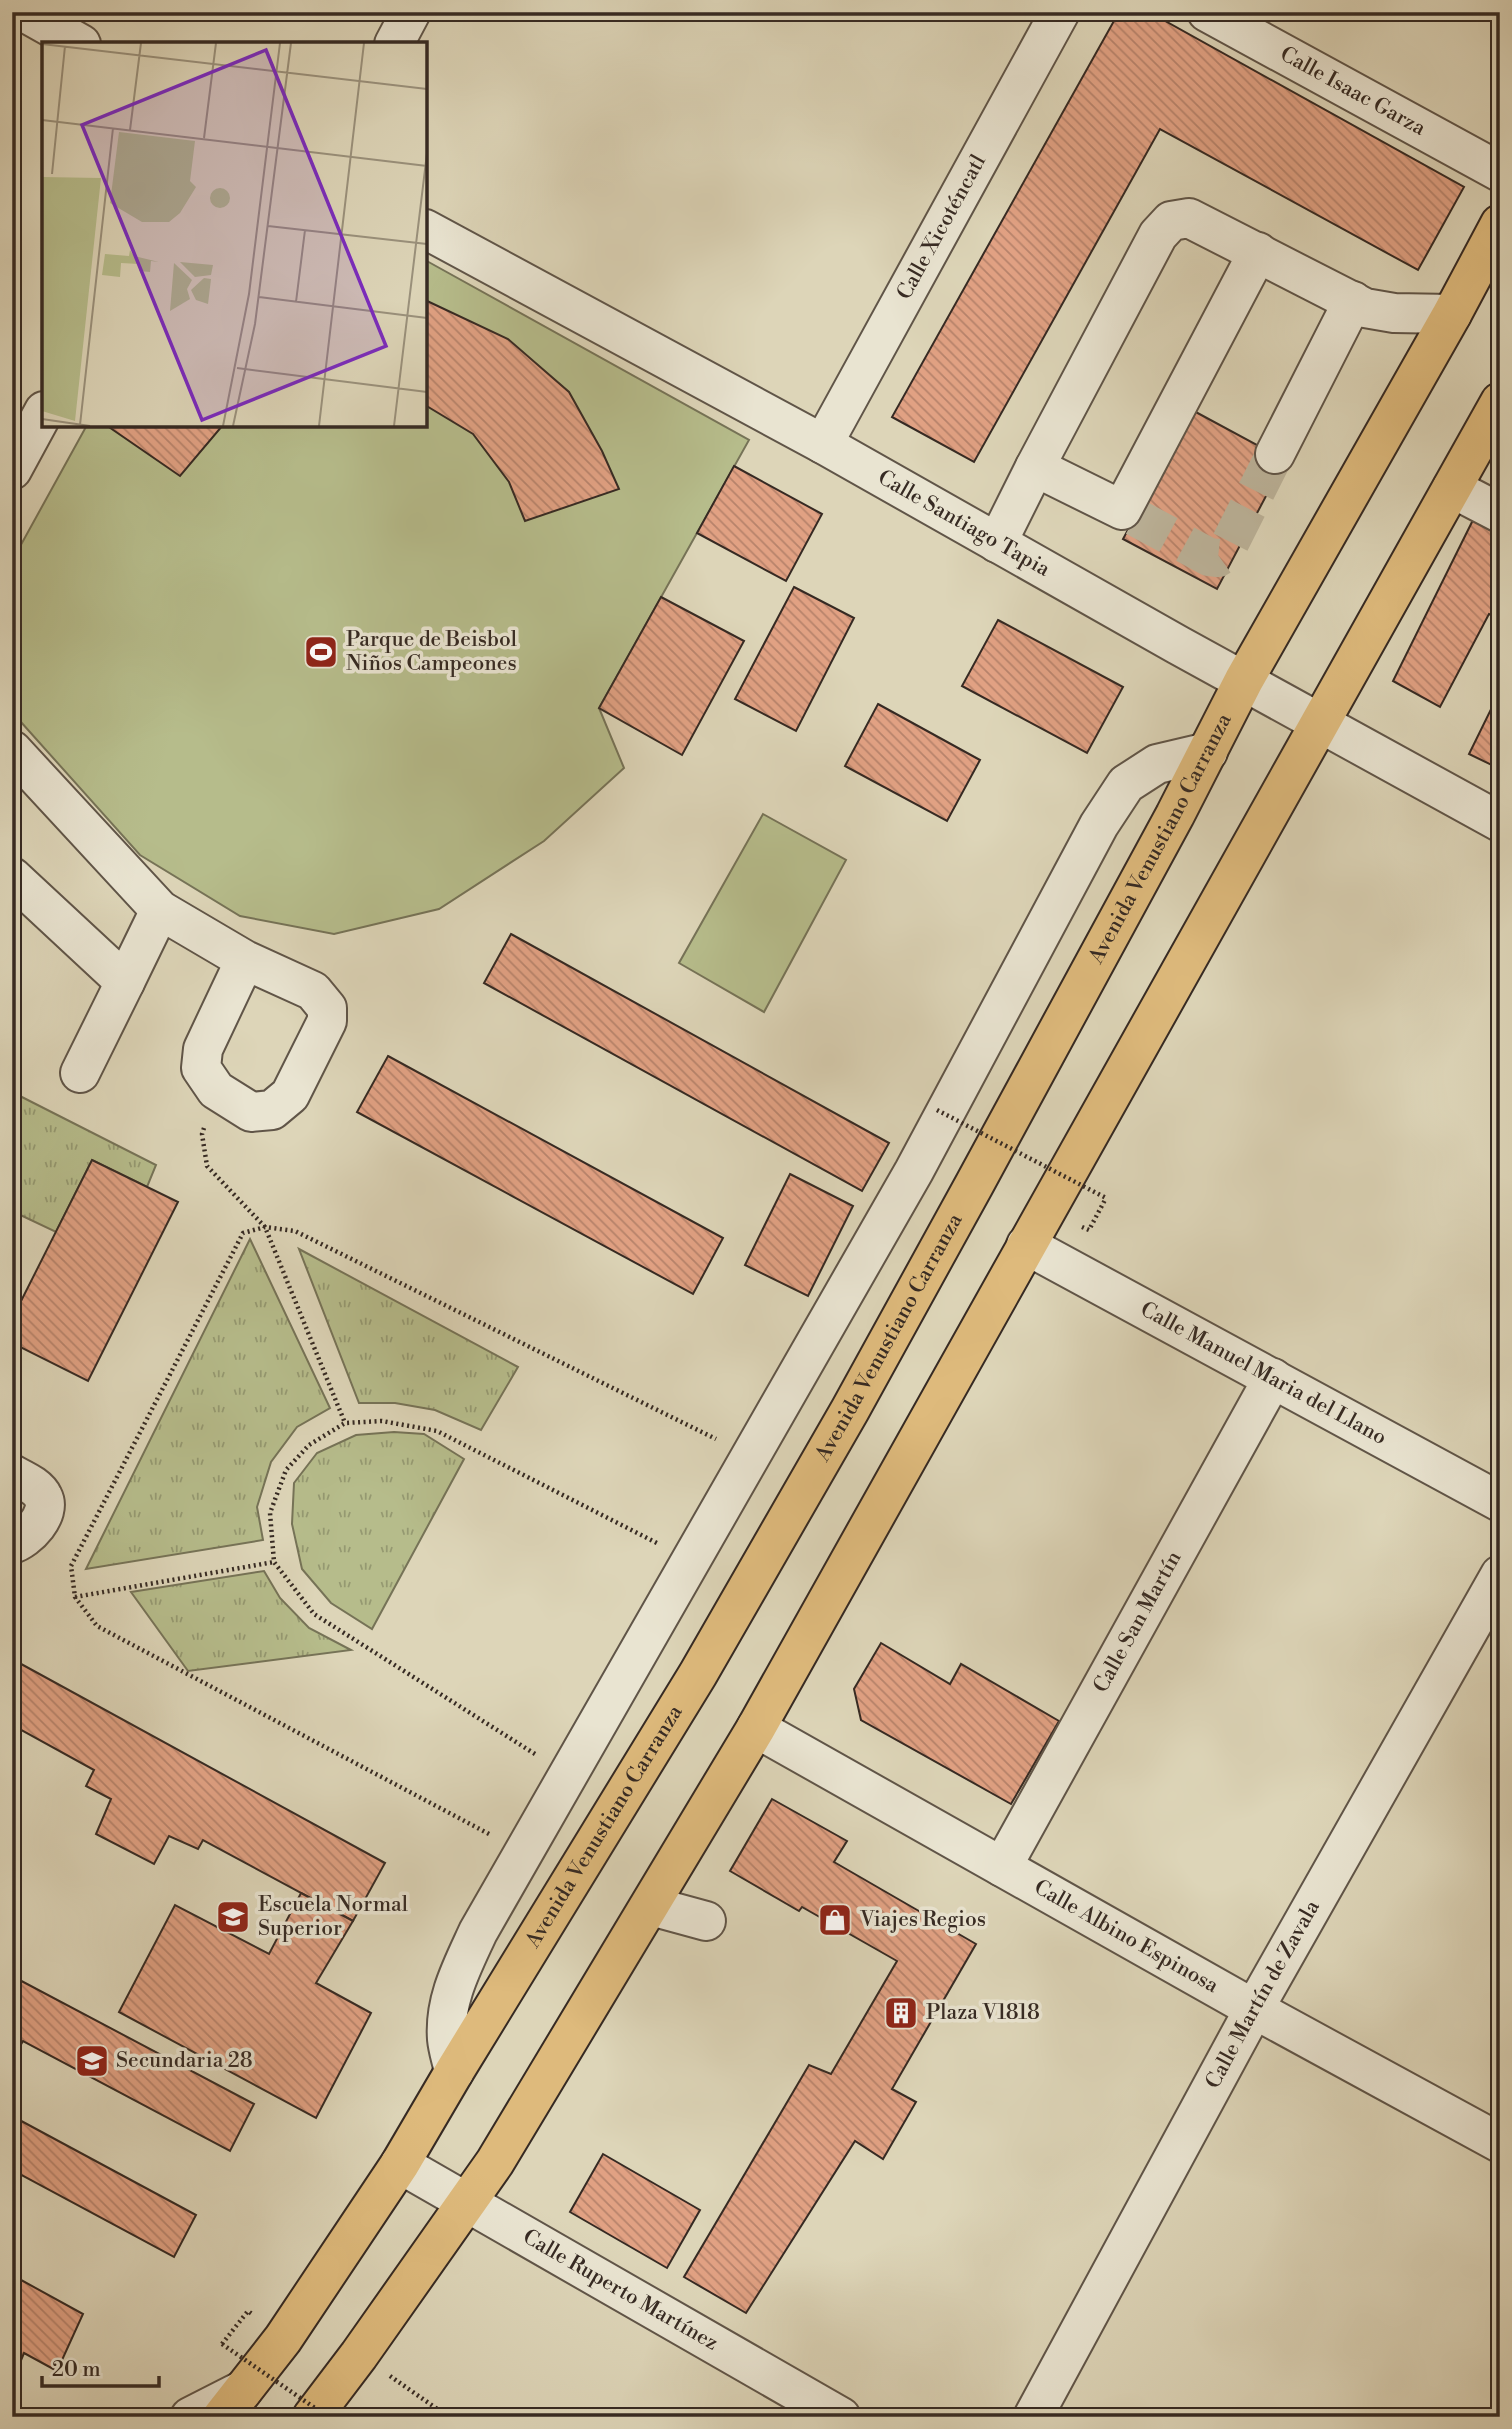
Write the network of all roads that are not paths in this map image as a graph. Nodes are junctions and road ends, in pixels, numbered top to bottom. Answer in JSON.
{"nodes":[{"id":1,"x":24,"y":12,"type":"edge"},
{"id":2,"x":411,"y":12,"type":"edge"},
{"id":3,"x":1060,"y":12,"type":"edge"},
{"id":4,"x":1207,"y":12,"type":"edge"},
{"id":5,"x":78,"y":42,"type":"edge"},
{"id":6,"x":395,"y":42,"type":"edge"},
{"id":7,"x":1500,"y":172,"type":"edge"},
{"id":8,"x":1500,"y":224,"type":"edge"},
{"id":9,"x":427,"y":230,"type":"edge"},
{"id":10,"x":1258,"y":252,"type":"junction"},
{"id":11,"x":1353,"y":301,"type":"junction"},
{"id":12,"x":1452,"y":314,"type":"junction"},
{"id":13,"x":1500,"y":402,"type":"edge"},
{"id":14,"x":42,"y":415,"type":"edge"},
{"id":15,"x":823,"y":444,"type":"junction"},
{"id":16,"x":1275,"y":454,"type":"tunnel mouth"},
{"id":17,"x":1035,"y":467,"type":"junction"},
{"id":18,"x":12,"y":470,"type":"edge"},
{"id":19,"x":1452,"y":488,"type":"junction"},
{"id":20,"x":1500,"y":513,"type":"edge"},
{"id":21,"x":997,"y":543,"type":"junction"},
{"id":22,"x":1244,"y":680,"type":"junction"},
{"id":23,"x":1321,"y":723,"type":"junction"},
{"id":24,"x":12,"y":750,"type":"edge"},
{"id":25,"x":1208,"y":752,"type":"junction"},
{"id":26,"x":1500,"y":822,"type":"edge"},
{"id":27,"x":12,"y":877,"type":"edge"},
{"id":28,"x":160,"y":910,"type":"junction"},
{"id":29,"x":245,"y":960,"type":"junction"},
{"id":30,"x":125,"y":982,"type":"junction"},
{"id":31,"x":80,"y":1073,"type":"dead end"},
{"id":32,"x":1026,"y":1245,"type":"junction"},
{"id":33,"x":1273,"y":1378,"type":"junction"},
{"id":34,"x":12,"y":1474,"type":"edge"},
{"id":35,"x":1500,"y":1502,"type":"edge"},
{"id":36,"x":12,"y":1544,"type":"edge"},
{"id":37,"x":1500,"y":1575,"type":"edge"},
{"id":38,"x":757,"y":1728,"type":"junction"},
{"id":39,"x":1002,"y":1867,"type":"junction"},
{"id":40,"x":651,"y":1906,"type":"junction"},
{"id":41,"x":706,"y":1921,"type":"dead end"},
{"id":42,"x":1254,"y":2009,"type":"junction"},
{"id":43,"x":454,"y":2072,"type":"junction"},
{"id":44,"x":1500,"y":2143,"type":"edge"},
{"id":45,"x":400,"y":2164,"type":"junction"},
{"id":46,"x":468,"y":2203,"type":"junction"},
{"id":47,"x":232,"y":2403,"type":"edge"},
{"id":48,"x":190,"y":2417,"type":"edge"},
{"id":49,"x":312,"y":2417,"type":"edge"},
{"id":50,"x":841,"y":2417,"type":"edge"},
{"id":51,"x":1033,"y":2417,"type":"edge"}],
"edges":[{"from":1,"to":5,"type":"street"},
{"from":2,"to":6,"type":"street"},
{"from":3,"to":15,"type":"street","name":"Calle Xicoténcatl"},
{"from":4,"to":7,"type":"street","name":"Calle Isaac Garza"},
{"from":8,"to":12,"type":"main road","name":"Avenida Venustiano Carranza"},
{"from":9,"to":15,"type":"street","name":"Calle Santiago Tapia"},
{"from":10,"to":11,"type":"street"},
{"from":10,"to":17,"type":"street"},
{"from":10,"to":17,"type":"street"},
{"from":11,"to":12,"type":"street"},
{"from":11,"to":16,"type":"street"},
{"from":12,"to":22,"type":"main road","name":"Avenida Venustiano Carranza"},
{"from":13,"to":19,"type":"main road"},
{"from":14,"to":18,"type":"street"},
{"from":15,"to":21,"type":"street","name":"Calle Santiago Tapia"},
{"from":17,"to":21,"type":"street"},
{"from":19,"to":20,"type":"street"},
{"from":19,"to":23,"type":"main road"},
{"from":21,"to":22,"type":"street","name":"Calle Santiago Tapia"},
{"from":22,"to":23,"type":"street","name":"Calle Santiago Tapia"},
{"from":22,"to":25,"type":"main road","name":"Avenida Venustiano Carranza"},
{"from":23,"to":26,"type":"street","name":"Calle Santiago Tapia"},
{"from":23,"to":32,"type":"main road"},
{"from":24,"to":28,"type":"street"},
{"from":25,"to":43,"type":"main road","name":"Avenida Venustiano Carranza"},
{"from":25,"to":43,"type":"street"},
{"from":27,"to":30,"type":"street"},
{"from":28,"to":29,"type":"street"},
{"from":28,"to":30,"type":"street"},
{"from":29,"to":29,"type":"street"},
{"from":30,"to":31,"type":"street"},
{"from":32,"to":33,"type":"street","name":"Calle Manuel Maria del Llano"},
{"from":32,"to":38,"type":"main road"},
{"from":33,"to":35,"type":"street","name":"Calle Manuel Maria del Llano"},
{"from":33,"to":39,"type":"street","name":"Calle San Martín"},
{"from":34,"to":36,"type":"street"},
{"from":37,"to":42,"type":"street","name":"Calle Martín de Zavala"},
{"from":38,"to":39,"type":"street","name":"Calle Albino Espinosa"},
{"from":38,"to":40,"type":"main road"},
{"from":39,"to":42,"type":"street","name":"Calle Albino Espinosa"},
{"from":40,"to":41,"type":"street"},
{"from":40,"to":46,"type":"main road"},
{"from":42,"to":44,"type":"street","name":"Calle Albino Espinosa"},
{"from":42,"to":51,"type":"street","name":"Calle Martín de Zavala"},
{"from":43,"to":45,"type":"main road","name":"Avenida Venustiano Carranza"},
{"from":45,"to":46,"type":"street","name":"Calle Ruperto Martínez"},
{"from":45,"to":47,"type":"main road","name":"Avenida Venustiano Carranza"},
{"from":46,"to":49,"type":"main road"},
{"from":46,"to":50,"type":"street","name":"Calle Ruperto Martínez"},
{"from":47,"to":48,"type":"street"}]}
